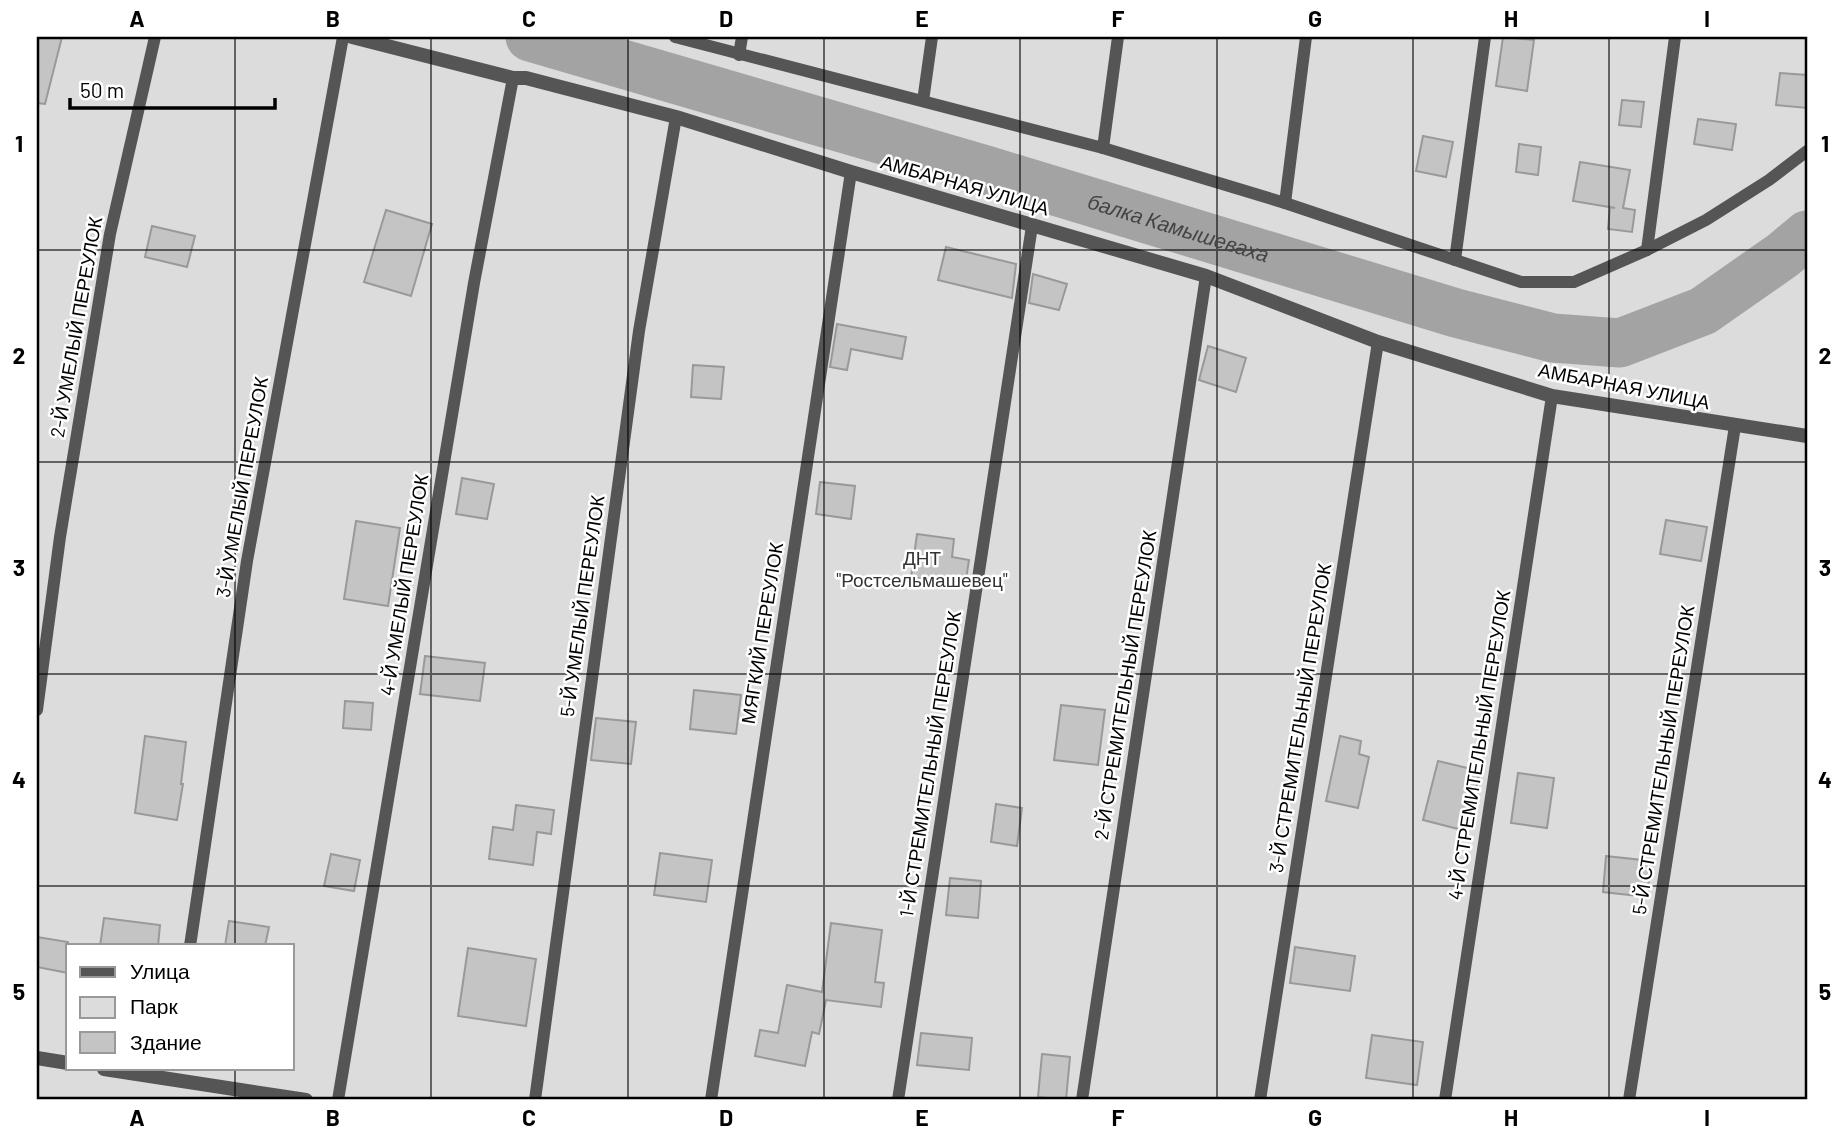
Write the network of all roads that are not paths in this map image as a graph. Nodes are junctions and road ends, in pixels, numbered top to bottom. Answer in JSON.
{"nodes":[{"id":1,"x":155,"y":37,"type":"edge"},
{"id":2,"x":343,"y":37,"type":"edge"},
{"id":3,"x":352,"y":37,"type":"edge"},
{"id":4,"x":675,"y":37,"type":"edge"},
{"id":5,"x":742,"y":37,"type":"edge"},
{"id":6,"x":932,"y":37,"type":"edge"},
{"id":7,"x":1118,"y":37,"type":"edge"},
{"id":8,"x":1306,"y":37,"type":"edge"},
{"id":9,"x":1486,"y":37,"type":"edge"},
{"id":10,"x":1675,"y":37,"type":"edge"},
{"id":11,"x":738,"y":55,"type":"junction"},
{"id":12,"x":513,"y":78,"type":"junction"},
{"id":13,"x":923,"y":101,"type":"junction"},
{"id":14,"x":676,"y":117,"type":"junction"},
{"id":15,"x":1103,"y":148,"type":"junction"},
{"id":16,"x":1807,"y":151,"type":"edge"},
{"id":17,"x":851,"y":172,"type":"junction"},
{"id":18,"x":1285,"y":203,"type":"junction"},
{"id":19,"x":1032,"y":226,"type":"junction"},
{"id":20,"x":1647,"y":250,"type":"junction"},
{"id":21,"x":1455,"y":260,"type":"junction"},
{"id":22,"x":1206,"y":275,"type":"junction"},
{"id":23,"x":1378,"y":342,"type":"junction"},
{"id":24,"x":1552,"y":396,"type":"junction"},
{"id":25,"x":1735,"y":426,"type":"junction"},
{"id":26,"x":1807,"y":436,"type":"edge"},
{"id":27,"x":37,"y":710,"type":"edge"},
{"id":28,"x":190,"y":944,"type":"edge"},
{"id":29,"x":37,"y":1058,"type":"edge"},
{"id":30,"x":66,"y":1063,"type":"edge"},
{"id":31,"x":117,"y":1070,"type":"edge"},
{"id":32,"x":171,"y":1074,"type":"edge"},
{"id":33,"x":306,"y":1100,"type":"edge"},
{"id":34,"x":338,"y":1100,"type":"edge"},
{"id":35,"x":535,"y":1100,"type":"edge"},
{"id":36,"x":712,"y":1100,"type":"edge"},
{"id":37,"x":898,"y":1100,"type":"edge"},
{"id":38,"x":1082,"y":1100,"type":"edge"},
{"id":39,"x":1261,"y":1100,"type":"edge"},
{"id":40,"x":1445,"y":1100,"type":"edge"},
{"id":41,"x":1629,"y":1100,"type":"edge"}],
"edges":[{"from":1,"to":27,"type":"lane","name":"2-Й УМЕЛЫЙ ПЕРЕУЛОК"},
{"from":2,"to":28,"type":"lane","name":"3-Й УМЕЛЫЙ ПЕРЕУЛОК"},
{"from":3,"to":12,"type":"street","name":"АМБАРНАЯ УЛИЦА"},
{"from":4,"to":11,"type":"lane"},
{"from":5,"to":11,"type":"lane"},
{"from":6,"to":13,"type":"lane"},
{"from":7,"to":15,"type":"lane"},
{"from":8,"to":18,"type":"lane"},
{"from":9,"to":21,"type":"lane"},
{"from":10,"to":20,"type":"lane"},
{"from":11,"to":13,"type":"lane"},
{"from":12,"to":14,"type":"street","name":"АМБАРНАЯ УЛИЦА"},
{"from":12,"to":34,"type":"lane","name":"4-Й УМЕЛЫЙ ПЕРЕУЛОК"},
{"from":13,"to":15,"type":"lane"},
{"from":14,"to":17,"type":"street","name":"АМБАРНАЯ УЛИЦА"},
{"from":14,"to":35,"type":"lane","name":"5-Й УМЕЛЫЙ ПЕРЕУЛОК"},
{"from":15,"to":18,"type":"lane"},
{"from":16,"to":20,"type":"lane"},
{"from":17,"to":19,"type":"street","name":"АМБАРНАЯ УЛИЦА"},
{"from":17,"to":36,"type":"lane","name":"МЯГКИЙ ПЕРЕУЛОК"},
{"from":18,"to":21,"type":"lane"},
{"from":19,"to":22,"type":"street","name":"АМБАРНАЯ УЛИЦА"},
{"from":19,"to":37,"type":"lane","name":"1-Й СТРЕМИТЕЛЬНЫЙ ПЕРЕУЛОК"},
{"from":20,"to":21,"type":"lane"},
{"from":22,"to":23,"type":"street","name":"АМБАРНАЯ УЛИЦА"},
{"from":22,"to":38,"type":"lane","name":"2-Й СТРЕМИТЕЛЬНЫЙ ПЕРЕУЛОК"},
{"from":23,"to":24,"type":"street","name":"АМБАРНАЯ УЛИЦА"},
{"from":23,"to":39,"type":"lane","name":"3-Й СТРЕМИТЕЛЬНЫЙ ПЕРЕУЛОК"},
{"from":24,"to":25,"type":"street","name":"АМБАРНАЯ УЛИЦА"},
{"from":24,"to":40,"type":"lane","name":"4-Й СТРЕМИТЕЛЬНЫЙ ПЕРЕУЛОК"},
{"from":25,"to":26,"type":"street","name":"АМБАРНАЯ УЛИЦА"},
{"from":25,"to":41,"type":"lane","name":"5-Й СТРЕМИТЕЛЬНЫЙ ПЕРЕУЛОК"},
{"from":29,"to":30,"type":"street"},
{"from":31,"to":32,"type":"street"},
{"from":32,"to":33,"type":"street"}]}
